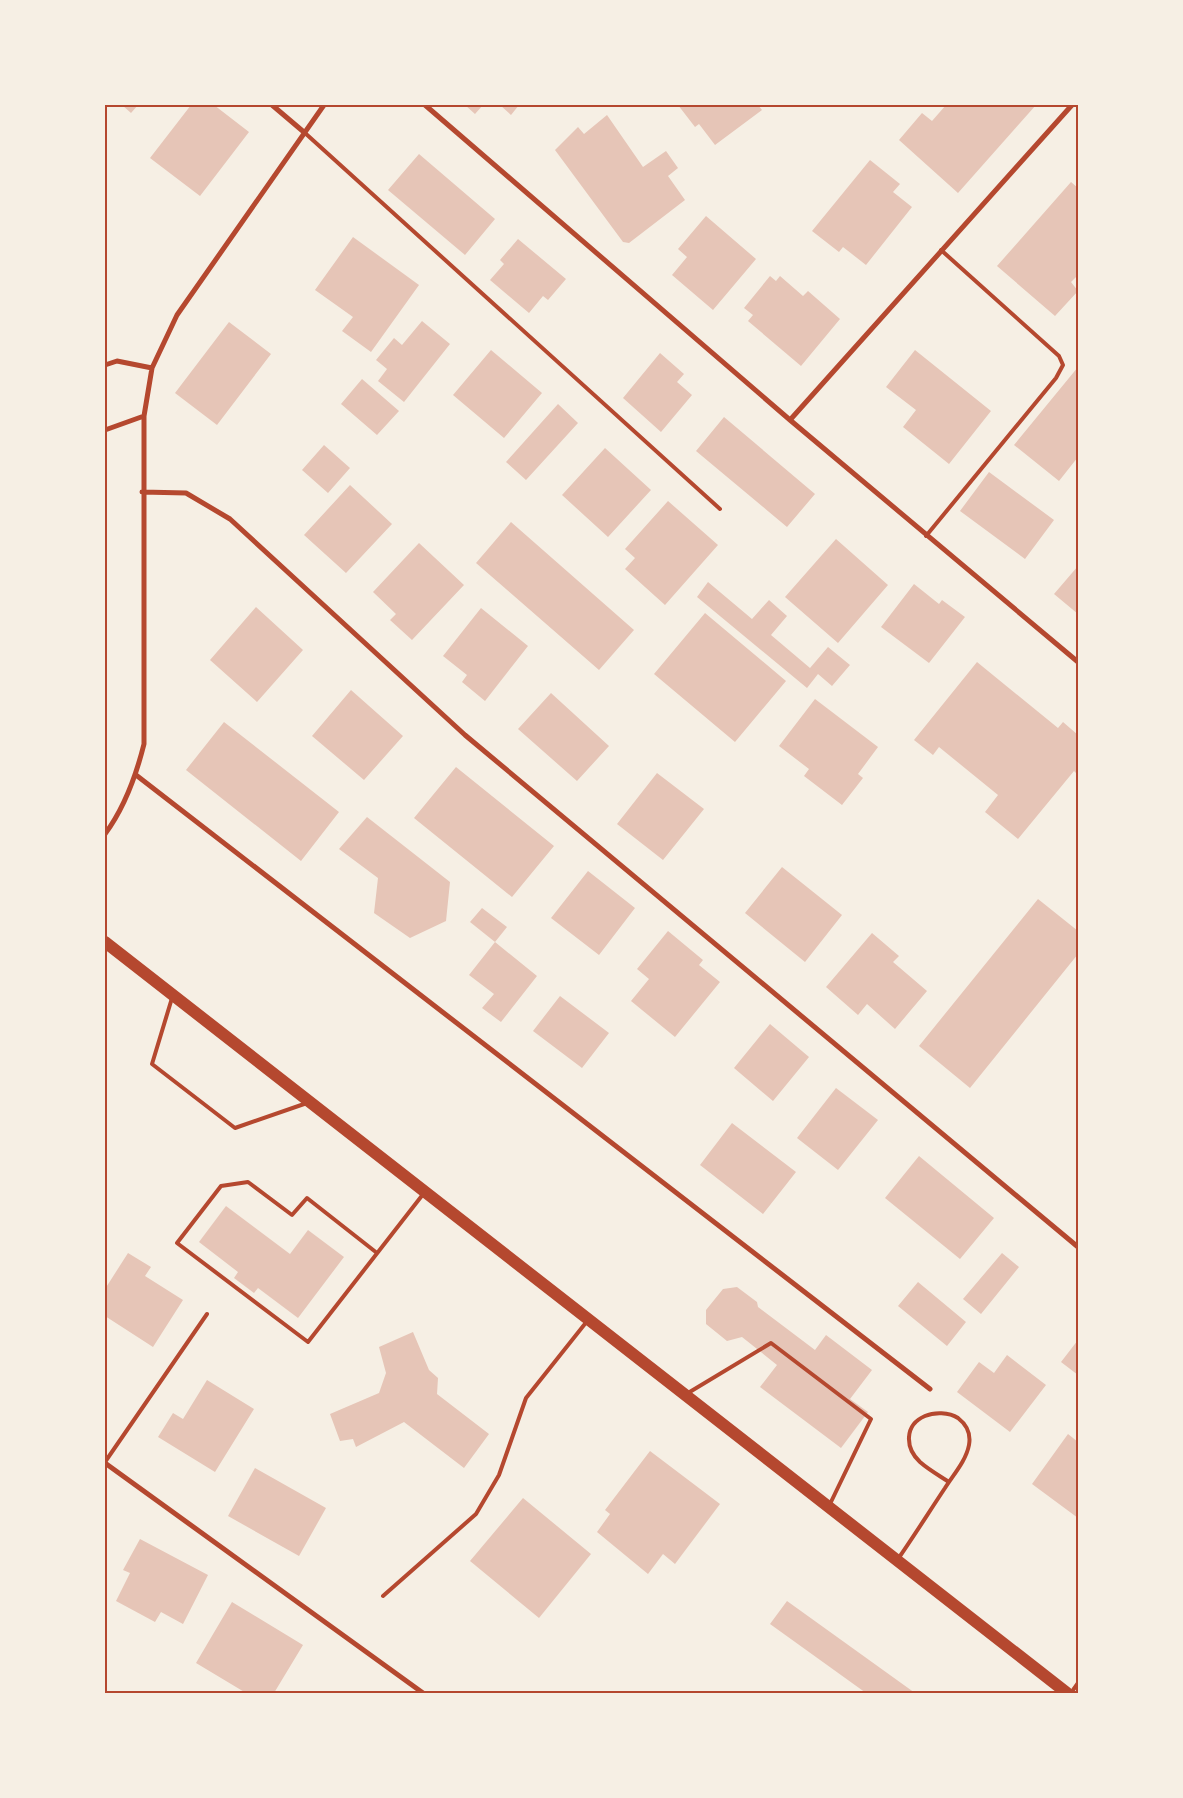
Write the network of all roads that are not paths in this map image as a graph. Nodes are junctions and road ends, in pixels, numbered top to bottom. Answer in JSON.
{"nodes":[{"id":1,"x":272,"y":105,"type":"edge"},
{"id":2,"x":324,"y":105,"type":"edge"},
{"id":3,"x":425,"y":105,"type":"edge"},
{"id":4,"x":1072,"y":105,"type":"edge"},
{"id":5,"x":305,"y":134,"type":"junction"},
{"id":6,"x":941,"y":250,"type":"junction"},
{"id":7,"x":105,"y":365,"type":"edge"},
{"id":8,"x":152,"y":368,"type":"junction"},
{"id":9,"x":144,"y":416,"type":"junction"},
{"id":10,"x":790,"y":420,"type":"junction"},
{"id":11,"x":105,"y":430,"type":"edge"},
{"id":12,"x":142,"y":492,"type":"junction"},
{"id":13,"x":720,"y":509,"type":"dead end"},
{"id":14,"x":926,"y":536,"type":"junction"},
{"id":15,"x":1078,"y":662,"type":"edge"},
{"id":16,"x":136,"y":775,"type":"junction"},
{"id":17,"x":105,"y":834,"type":"edge"},
{"id":18,"x":105,"y":942,"type":"edge"},
{"id":19,"x":173,"y":996,"type":"junction"},
{"id":20,"x":310,"y":1102,"type":"junction"},
{"id":21,"x":425,"y":1191,"type":"junction"},
{"id":22,"x":1078,"y":1246,"type":"edge"},
{"id":23,"x":377,"y":1253,"type":"junction"},
{"id":24,"x":207,"y":1314,"type":"dead end"},
{"id":25,"x":589,"y":1319,"type":"junction"},
{"id":26,"x":930,"y":1389,"type":"dead end"},
{"id":27,"x":686,"y":1395,"type":"junction"},
{"id":28,"x":105,"y":1462,"type":"edge"},
{"id":29,"x":949,"y":1482,"type":"junction"},
{"id":30,"x":829,"y":1506,"type":"junction"},
{"id":31,"x":897,"y":1561,"type":"junction"},
{"id":32,"x":383,"y":1596,"type":"dead end"},
{"id":33,"x":1078,"y":1684,"type":"edge"},
{"id":34,"x":424,"y":1693,"type":"edge"},
{"id":35,"x":1067,"y":1693,"type":"edge"},
{"id":36,"x":1071,"y":1693,"type":"edge"}],
"edges":[{"from":1,"to":5,"type":"street"},
{"from":2,"to":5,"type":"street"},
{"from":3,"to":10,"type":"street"},
{"from":4,"to":6,"type":"street"},
{"from":5,"to":8,"type":"street"},
{"from":5,"to":13,"type":"lane"},
{"from":6,"to":10,"type":"street"},
{"from":6,"to":14,"type":"lane"},
{"from":7,"to":8,"type":"street"},
{"from":8,"to":9,"type":"street"},
{"from":9,"to":11,"type":"street"},
{"from":9,"to":12,"type":"street"},
{"from":10,"to":14,"type":"street"},
{"from":12,"to":16,"type":"street"},
{"from":12,"to":22,"type":"street"},
{"from":14,"to":15,"type":"street"},
{"from":16,"to":17,"type":"street"},
{"from":16,"to":26,"type":"street"},
{"from":18,"to":19,"type":"main road"},
{"from":19,"to":20,"type":"main road"},
{"from":19,"to":20,"type":"lane"},
{"from":20,"to":21,"type":"main road"},
{"from":21,"to":23,"type":"lane"},
{"from":21,"to":25,"type":"main road"},
{"from":23,"to":23,"type":"lane"},
{"from":24,"to":28,"type":"lane"},
{"from":25,"to":27,"type":"main road"},
{"from":25,"to":32,"type":"lane"},
{"from":27,"to":30,"type":"main road"},
{"from":27,"to":30,"type":"lane"},
{"from":28,"to":34,"type":"street"},
{"from":29,"to":29,"type":"lane"},
{"from":29,"to":31,"type":"lane"},
{"from":30,"to":31,"type":"main road"},
{"from":31,"to":35,"type":"main road"},
{"from":33,"to":36,"type":"lane"}]}
